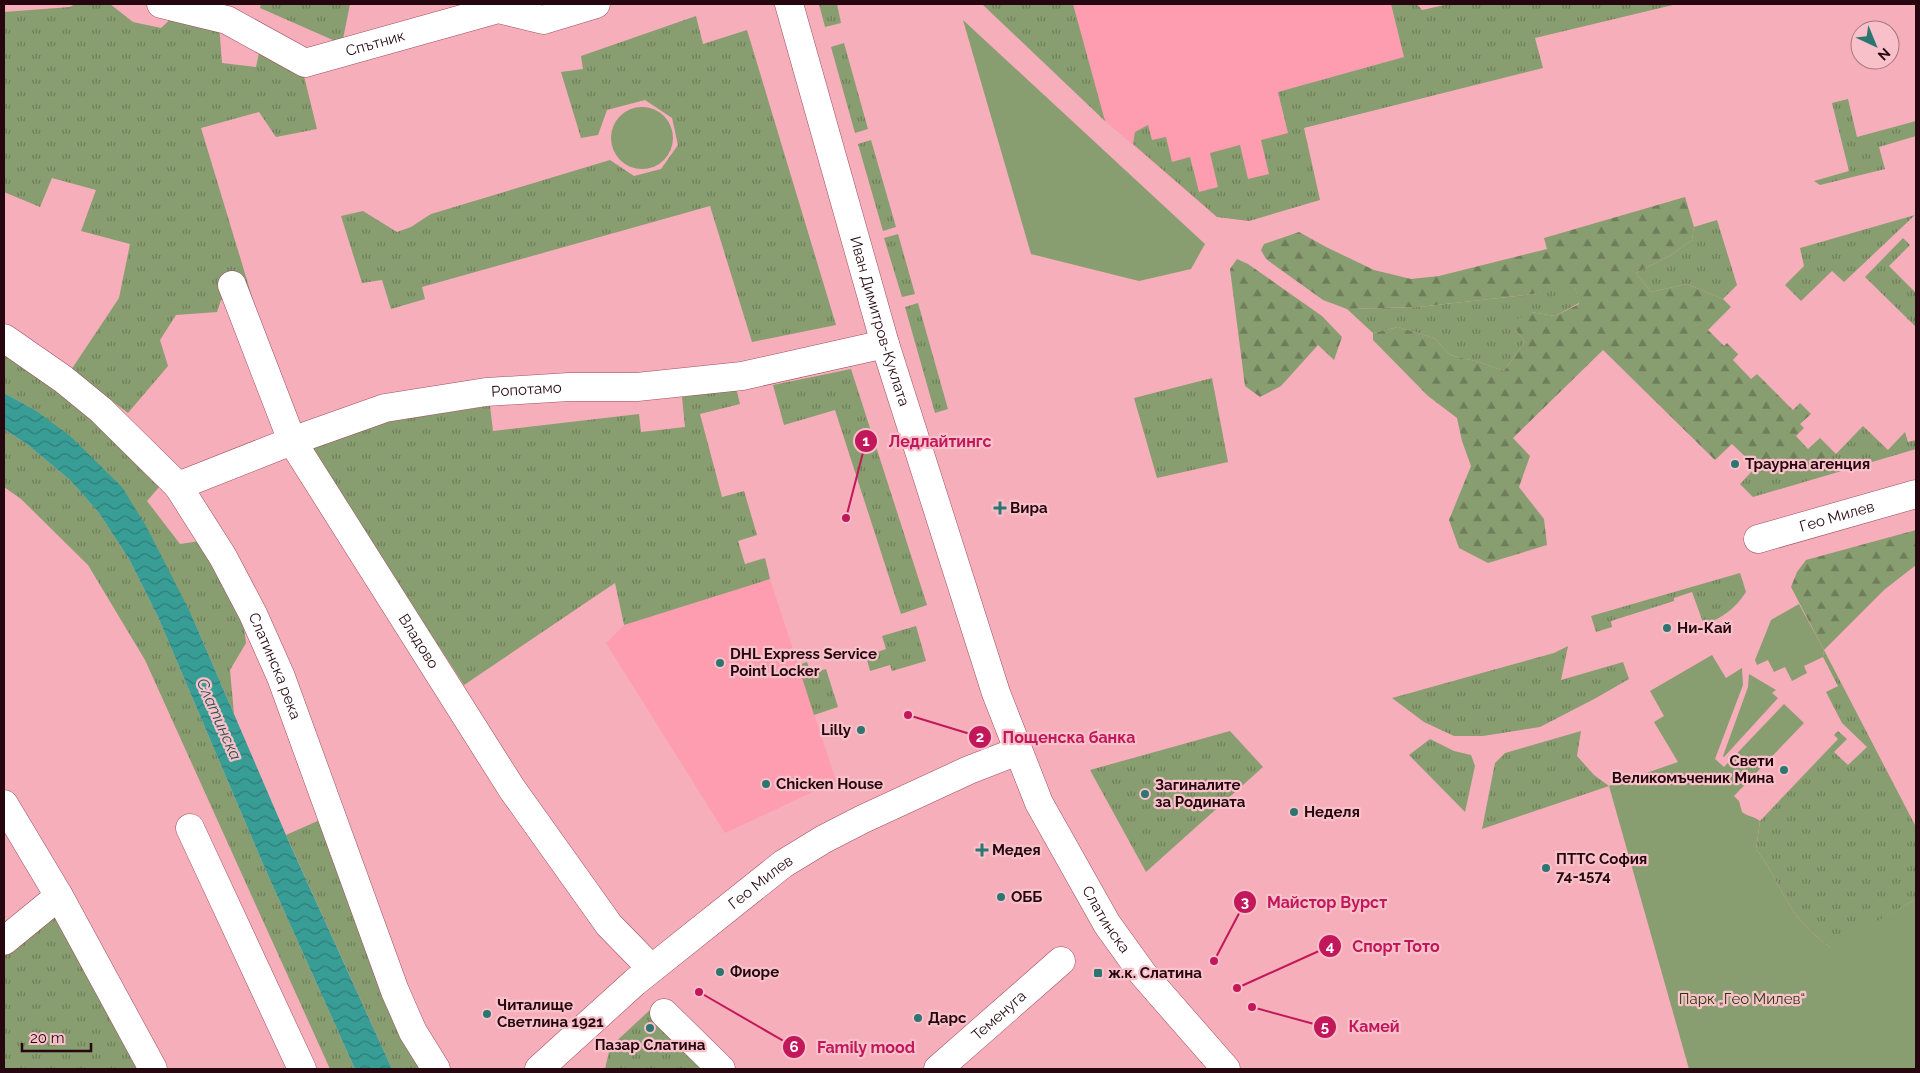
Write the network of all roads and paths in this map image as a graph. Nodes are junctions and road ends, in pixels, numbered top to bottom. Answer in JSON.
{"nodes":[{"id":1,"x":161,"y":4,"type":"edge"},
{"id":2,"x":596,"y":4,"type":"edge"},
{"id":3,"x":789,"y":4,"type":"edge"},
{"id":4,"x":229,"y":12,"type":"edge"},
{"id":5,"x":232,"y":285,"type":"dead end"},
{"id":6,"x":4,"y":338,"type":"edge"},
{"id":7,"x":886,"y":344,"type":"junction"},
{"id":8,"x":292,"y":441,"type":"junction"},
{"id":9,"x":178,"y":486,"type":"junction"},
{"id":10,"x":1916,"y":494,"type":"edge"},
{"id":11,"x":1758,"y":539,"type":"dead end"},
{"id":12,"x":1018,"y":751,"type":"junction"},
{"id":13,"x":4,"y":804,"type":"edge"},
{"id":14,"x":190,"y":828,"type":"dead end"},
{"id":15,"x":59,"y":896,"type":"junction"},
{"id":16,"x":4,"y":941,"type":"edge"},
{"id":17,"x":1061,"y":961,"type":"dead end"},
{"id":18,"x":651,"y":968,"type":"junction"},
{"id":19,"x":664,"y":1013,"type":"dead end"},
{"id":20,"x":153,"y":1069,"type":"edge"},
{"id":21,"x":302,"y":1069,"type":"edge"},
{"id":22,"x":436,"y":1069,"type":"edge"},
{"id":23,"x":539,"y":1069,"type":"edge"},
{"id":24,"x":721,"y":1069,"type":"edge"},
{"id":25,"x":938,"y":1069,"type":"edge"},
{"id":26,"x":1226,"y":1069,"type":"edge"}],
"edges":[{"from":1,"to":4,"type":"street","name":"Спътник"},
{"from":2,"to":4,"type":"street","name":"Спътник"},
{"from":3,"to":7,"type":"street","name":"Иван Димитров-Куклата"},
{"from":5,"to":8,"type":"street","name":"Владово"},
{"from":6,"to":9,"type":"street","name":"Слатинска река"},
{"from":7,"to":8,"type":"street","name":"Ропотамо"},
{"from":7,"to":12,"type":"street","name":"Иван Димитров-Куклата"},
{"from":8,"to":9,"type":"street","name":"Ропотамо"},
{"from":8,"to":18,"type":"street","name":"Владово"},
{"from":9,"to":22,"type":"street","name":"Слатинска река"},
{"from":10,"to":11,"type":"street","name":"Гео Милев"},
{"from":12,"to":18,"type":"street","name":"Гео Милев"},
{"from":12,"to":26,"type":"street","name":"Слатинска"},
{"from":13,"to":15,"type":"street"},
{"from":14,"to":21,"type":"street"},
{"from":15,"to":16,"type":"street"},
{"from":15,"to":20,"type":"street"},
{"from":17,"to":25,"type":"street","name":"Теменуга"},
{"from":18,"to":23,"type":"street","name":"Гео Милев"},
{"from":19,"to":24,"type":"street"}]}
